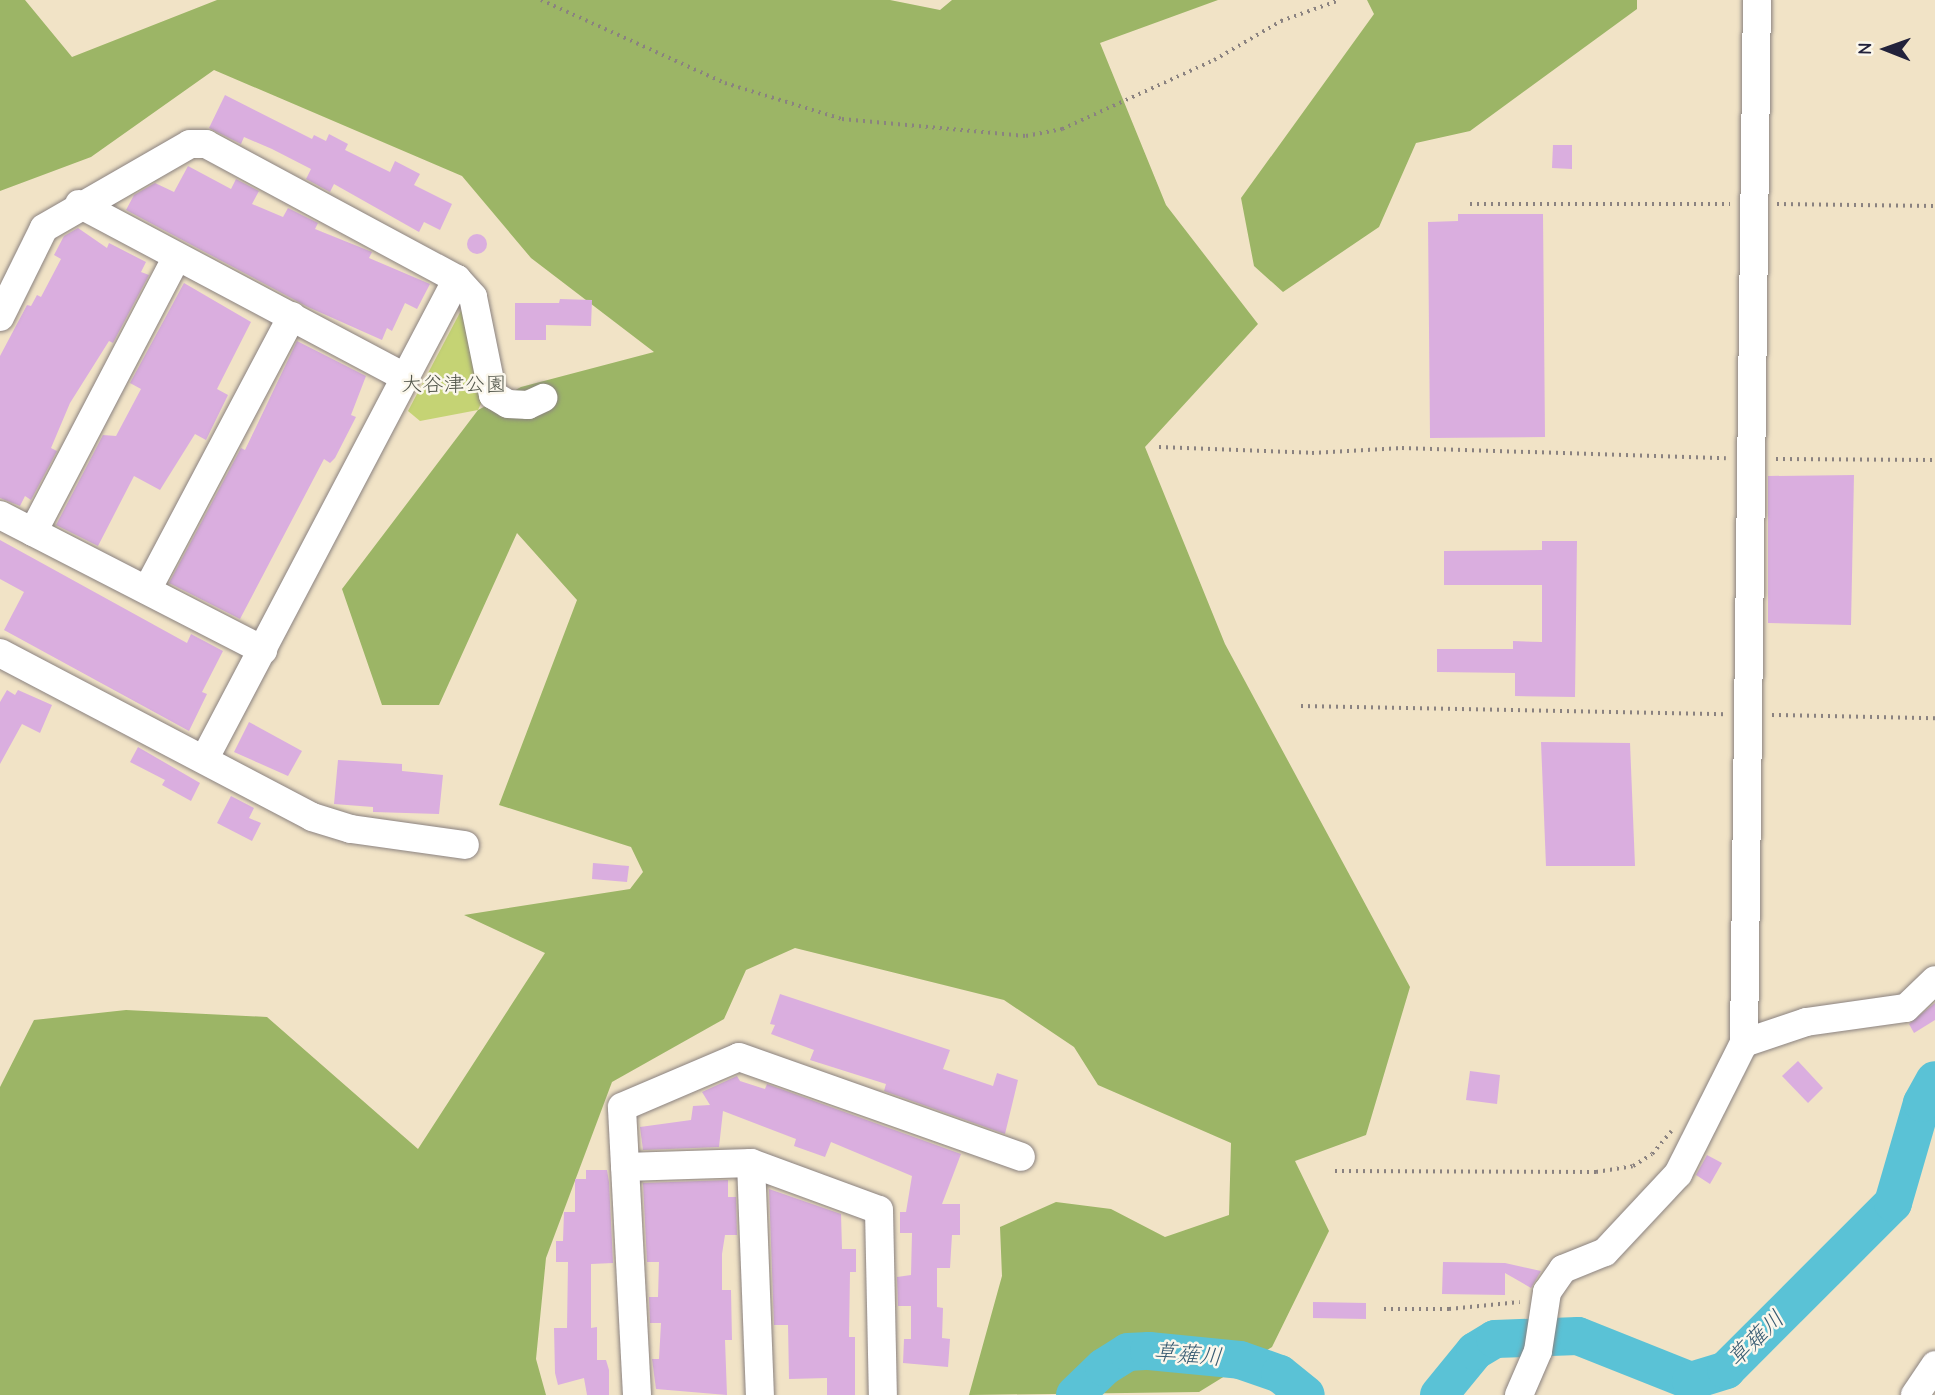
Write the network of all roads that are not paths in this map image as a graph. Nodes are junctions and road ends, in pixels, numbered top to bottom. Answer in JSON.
{"nodes":[{"id":1,"x":1757,"y":0,"type":"edge"},
{"id":2,"x":79,"y":204,"type":"junction"},
{"id":3,"x":176,"y":259,"type":"junction"},
{"id":4,"x":457,"y":279,"type":"junction"},
{"id":5,"x":292,"y":316,"type":"junction"},
{"id":6,"x":0,"y":317,"type":"edge"},
{"id":7,"x":405,"y":377,"type":"junction"},
{"id":8,"x":542,"y":398,"type":"dead end"},
{"id":9,"x":0,"y":515,"type":"edge"},
{"id":10,"x":33,"y":532,"type":"junction"},
{"id":11,"x":147,"y":590,"type":"junction"},
{"id":12,"x":263,"y":650,"type":"junction"},
{"id":13,"x":0,"y":653,"type":"edge"},
{"id":14,"x":205,"y":758,"type":"junction"},
{"id":15,"x":465,"y":845,"type":"dead end"},
{"id":16,"x":1935,"y":980,"type":"edge"},
{"id":17,"x":1744,"y":1043,"type":"junction"},
{"id":18,"x":1021,"y":1157,"type":"dead end"},
{"id":19,"x":751,"y":1163,"type":"junction"},
{"id":20,"x":625,"y":1167,"type":"junction"},
{"id":21,"x":1935,"y":1365,"type":"edge"},
{"id":22,"x":637,"y":1395,"type":"edge"},
{"id":23,"x":760,"y":1395,"type":"edge"},
{"id":24,"x":883,"y":1395,"type":"edge"},
{"id":25,"x":1519,"y":1395,"type":"edge"},
{"id":26,"x":1915,"y":1395,"type":"edge"}],
"edges":[{"from":1,"to":17,"type":"street"},
{"from":2,"to":3,"type":"street"},
{"from":2,"to":4,"type":"street"},
{"from":2,"to":6,"type":"street"},
{"from":3,"to":5,"type":"street"},
{"from":3,"to":10,"type":"street"},
{"from":4,"to":7,"type":"street"},
{"from":4,"to":8,"type":"street"},
{"from":5,"to":7,"type":"street"},
{"from":5,"to":11,"type":"street"},
{"from":7,"to":12,"type":"street"},
{"from":9,"to":10,"type":"street"},
{"from":10,"to":11,"type":"street"},
{"from":11,"to":12,"type":"street"},
{"from":12,"to":14,"type":"street"},
{"from":13,"to":14,"type":"street"},
{"from":14,"to":15,"type":"street"},
{"from":16,"to":17,"type":"street"},
{"from":17,"to":25,"type":"street"},
{"from":18,"to":20,"type":"street"},
{"from":19,"to":20,"type":"street"},
{"from":19,"to":23,"type":"street"},
{"from":19,"to":24,"type":"street"},
{"from":20,"to":22,"type":"street"},
{"from":21,"to":26,"type":"street"}]}
